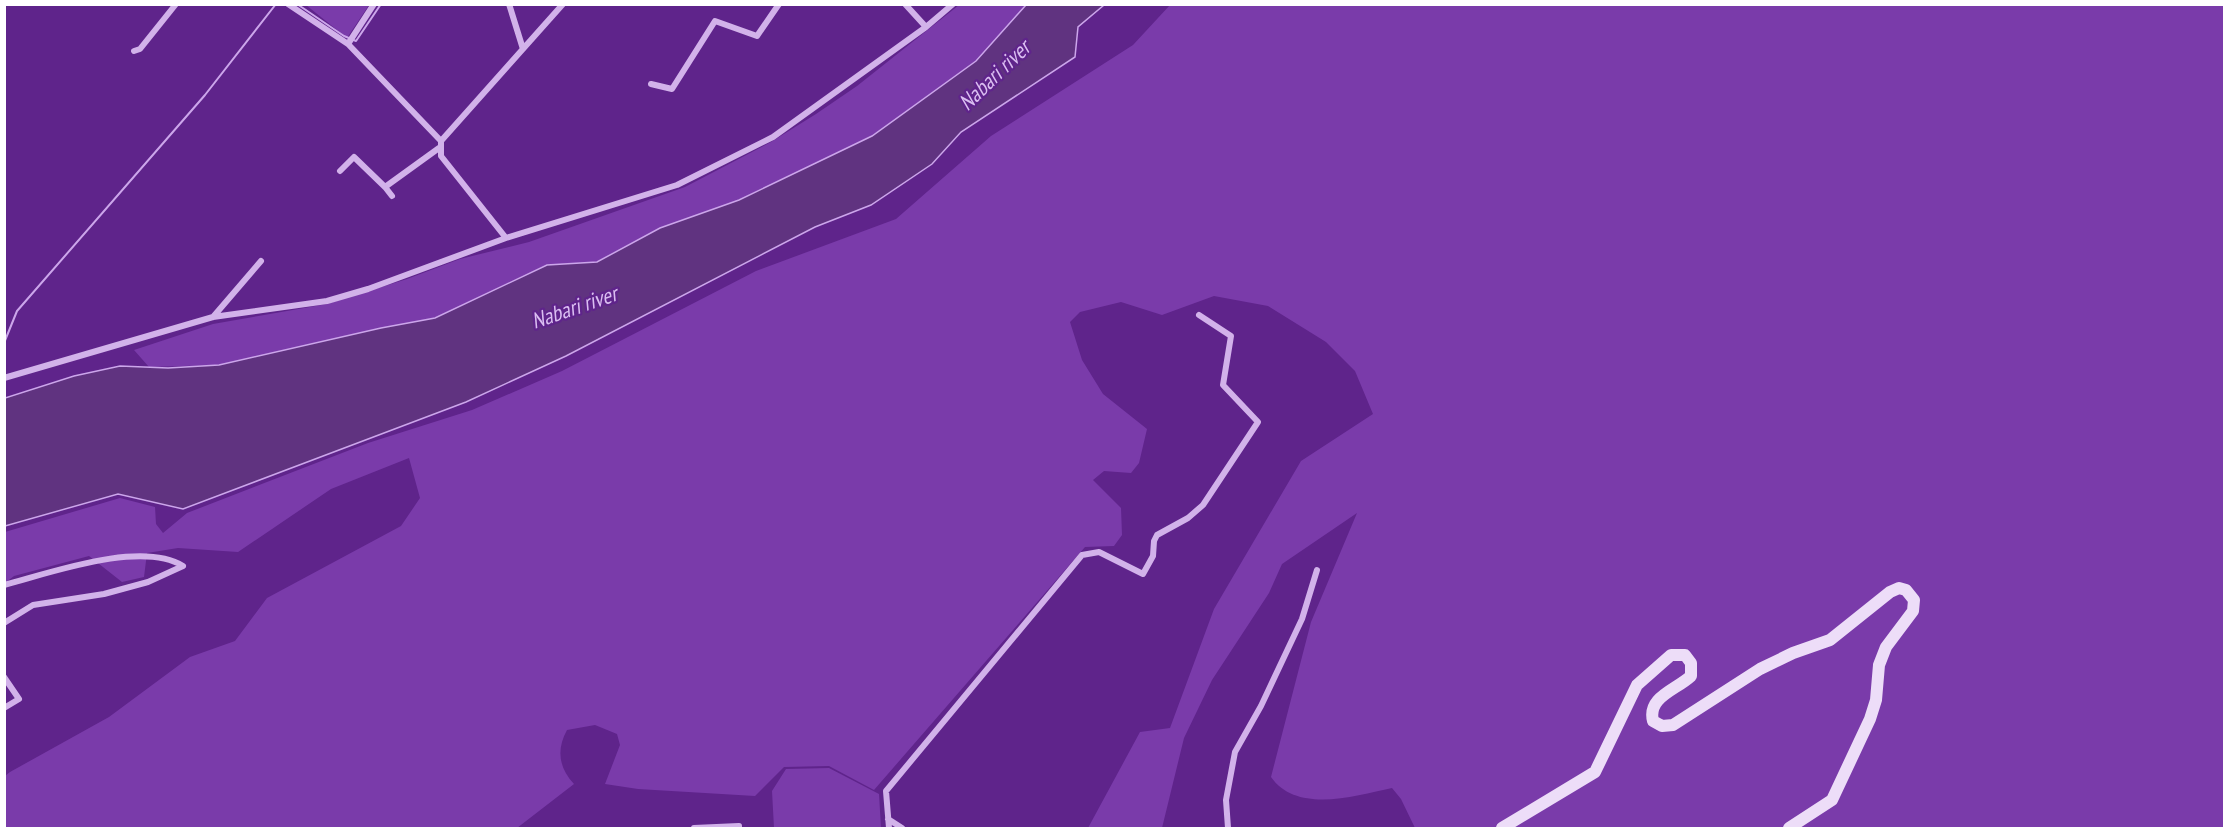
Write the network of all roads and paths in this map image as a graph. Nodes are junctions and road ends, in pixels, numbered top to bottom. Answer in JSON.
{"nodes":[{"id":1,"x":176,"y":4,"type":"edge"},
{"id":2,"x":288,"y":4,"type":"edge"},
{"id":3,"x":374,"y":4,"type":"edge"},
{"id":4,"x":509,"y":4,"type":"edge"},
{"id":5,"x":562,"y":4,"type":"edge"},
{"id":6,"x":779,"y":4,"type":"edge"},
{"id":7,"x":905,"y":4,"type":"edge"},
{"id":8,"x":953,"y":4,"type":"edge"},
{"id":9,"x":926,"y":27,"type":"junction"},
{"id":10,"x":350,"y":41,"type":"junction"},
{"id":11,"x":523,"y":49,"type":"junction"},
{"id":12,"x":134,"y":51,"type":"dead end"},
{"id":13,"x":651,"y":84,"type":"dead end"},
{"id":14,"x":440,"y":144,"type":"junction"},
{"id":15,"x":340,"y":171,"type":"dead end"},
{"id":16,"x":385,"y":187,"type":"junction"},
{"id":17,"x":392,"y":196,"type":"dead end"},
{"id":18,"x":506,"y":238,"type":"junction"},
{"id":19,"x":261,"y":261,"type":"dead end"},
{"id":20,"x":1199,"y":315,"type":"dead end"},
{"id":21,"x":213,"y":317,"type":"junction"},
{"id":22,"x":4,"y":378,"type":"edge"},
{"id":23,"x":1317,"y":570,"type":"dead end"},
{"id":24,"x":4,"y":585,"type":"edge"},
{"id":25,"x":4,"y":623,"type":"edge"},
{"id":26,"x":4,"y":677,"type":"edge"},
{"id":27,"x":4,"y":708,"type":"edge"},
{"id":28,"x":888,"y":819,"type":"junction"},
{"id":29,"x":694,"y":828,"type":"edge"},
{"id":30,"x":739,"y":828,"type":"edge"},
{"id":31,"x":889,"y":828,"type":"edge"},
{"id":32,"x":902,"y":828,"type":"edge"},
{"id":33,"x":1228,"y":828,"type":"edge"},
{"id":34,"x":1502,"y":828,"type":"edge"},
{"id":35,"x":1789,"y":828,"type":"edge"}],
"edges":[{"from":1,"to":12,"type":"street"},
{"from":2,"to":10,"type":"street"},
{"from":3,"to":10,"type":"street"},
{"from":4,"to":11,"type":"street"},
{"from":5,"to":11,"type":"street"},
{"from":6,"to":13,"type":"street"},
{"from":7,"to":9,"type":"street"},
{"from":8,"to":9,"type":"street"},
{"from":9,"to":18,"type":"street"},
{"from":10,"to":14,"type":"street"},
{"from":11,"to":14,"type":"street"},
{"from":14,"to":16,"type":"street"},
{"from":14,"to":18,"type":"street"},
{"from":15,"to":16,"type":"street"},
{"from":16,"to":17,"type":"street"},
{"from":18,"to":21,"type":"street"},
{"from":19,"to":21,"type":"street"},
{"from":20,"to":28,"type":"street"},
{"from":21,"to":22,"type":"street"},
{"from":23,"to":33,"type":"street"},
{"from":24,"to":25,"type":"street"},
{"from":26,"to":27,"type":"street"},
{"from":28,"to":31,"type":"street"},
{"from":28,"to":32,"type":"street"},
{"from":29,"to":30,"type":"street"},
{"from":34,"to":35,"type":"street"}]}
